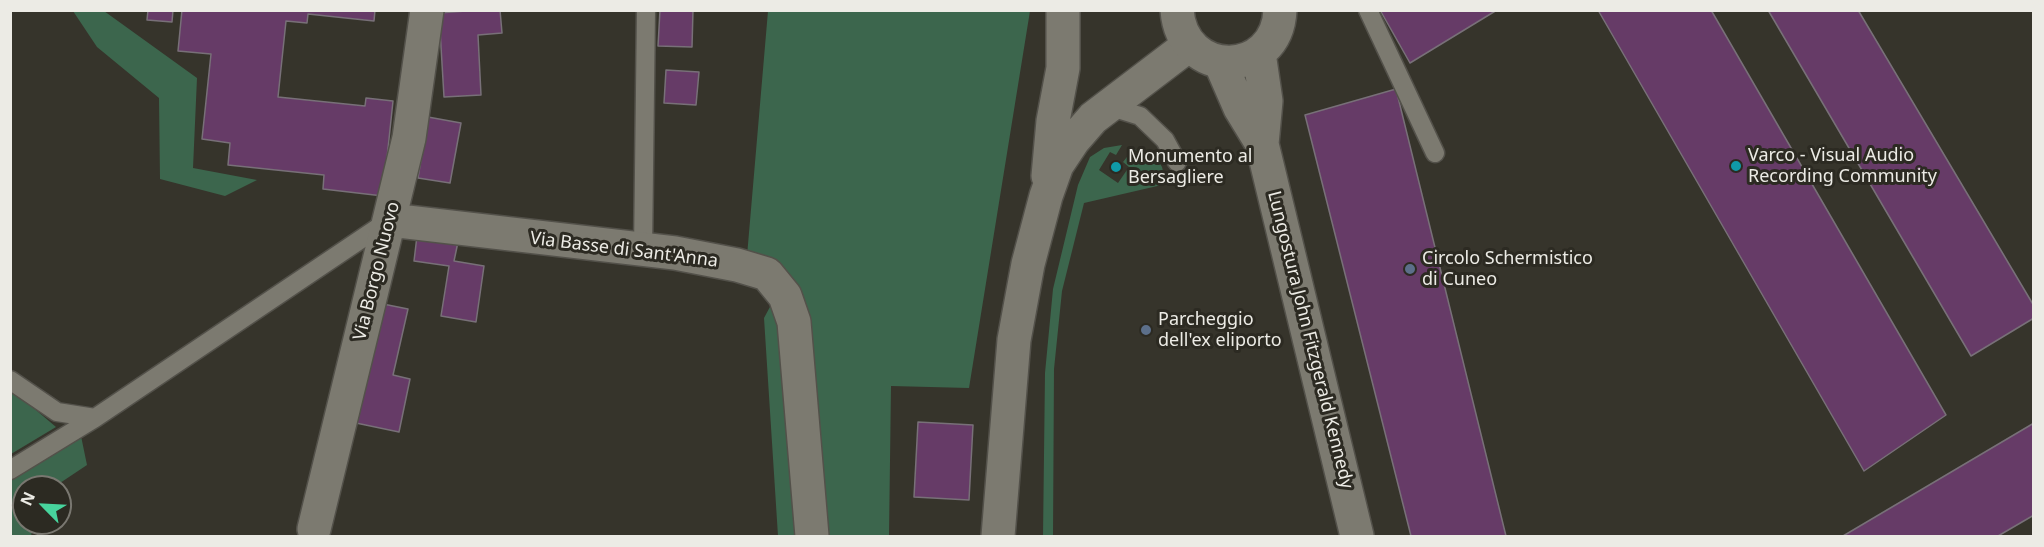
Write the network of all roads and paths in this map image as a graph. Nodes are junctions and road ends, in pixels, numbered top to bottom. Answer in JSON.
{"nodes":[{"id":1,"x":427,"y":10,"type":"edge"},
{"id":2,"x":646,"y":10,"type":"edge"},
{"id":3,"x":1063,"y":10,"type":"edge"},
{"id":4,"x":1177,"y":10,"type":"edge"},
{"id":5,"x":1368,"y":10,"type":"edge"},
{"id":6,"x":1284,"y":14,"type":"edge"},
{"id":7,"x":1189,"y":45,"type":"junction"},
{"id":8,"x":1259,"y":53,"type":"junction"},
{"id":9,"x":1220,"y":63,"type":"junction"},
{"id":10,"x":1063,"y":68,"type":"junction"},
{"id":11,"x":1108,"y":106,"type":"junction"},
{"id":12,"x":1262,"y":144,"type":"junction"},
{"id":13,"x":1435,"y":153,"type":"dead end"},
{"id":14,"x":1177,"y":162,"type":"dead end"},
{"id":15,"x":1046,"y":196,"type":"junction"},
{"id":16,"x":390,"y":220,"type":"junction"},
{"id":17,"x":643,"y":251,"type":"junction"},
{"id":18,"x":10,"y":380,"type":"edge"},
{"id":19,"x":95,"y":418,"type":"junction"},
{"id":20,"x":10,"y":470,"type":"edge"},
{"id":21,"x":314,"y":533,"type":"edge"},
{"id":22,"x":812,"y":537,"type":"edge"},
{"id":23,"x":998,"y":537,"type":"edge"},
{"id":24,"x":1358,"y":537,"type":"edge"}],
"edges":[{"from":1,"to":16,"type":"street","name":"Via Borgo Nuovo"},
{"from":2,"to":17,"type":"lane"},
{"from":3,"to":10,"type":"street"},
{"from":4,"to":7,"type":"street"},
{"from":5,"to":13,"type":"lane"},
{"from":6,"to":8,"type":"street"},
{"from":7,"to":9,"type":"street"},
{"from":7,"to":11,"type":"street"},
{"from":8,"to":9,"type":"street"},
{"from":8,"to":12,"type":"street","name":"Lungostura John Fitzgerald Kennedy"},
{"from":9,"to":12,"type":"street","name":"Lungostura John Fitzgerald Kennedy"},
{"from":10,"to":11,"type":"street"},
{"from":10,"to":15,"type":"street"},
{"from":11,"to":14,"type":"lane"},
{"from":11,"to":15,"type":"street"},
{"from":12,"to":24,"type":"street","name":"Lungostura John Fitzgerald Kennedy"},
{"from":15,"to":23,"type":"street"},
{"from":16,"to":17,"type":"street","name":"Via Basse di Sant'Anna"},
{"from":16,"to":19,"type":"lane"},
{"from":16,"to":21,"type":"street","name":"Via Borgo Nuovo"},
{"from":17,"to":22,"type":"street","name":"Via Basse di Sant'Anna"},
{"from":18,"to":19,"type":"lane"},
{"from":19,"to":20,"type":"lane"}]}
